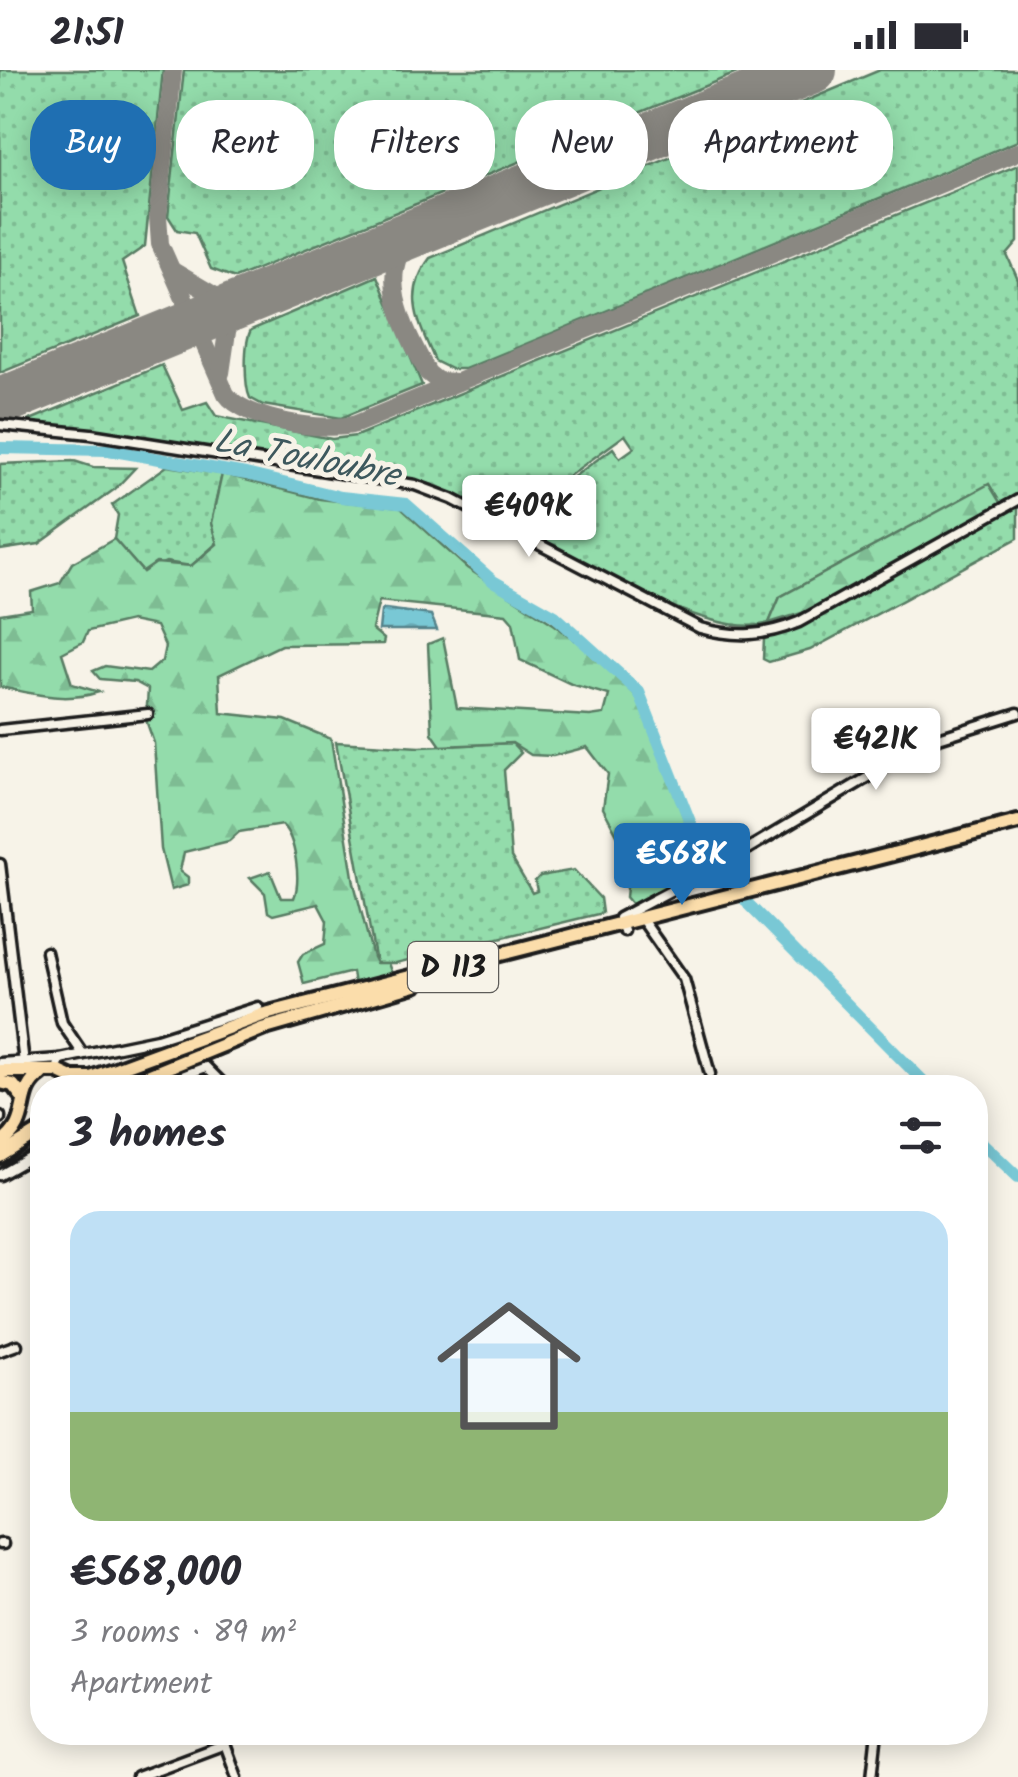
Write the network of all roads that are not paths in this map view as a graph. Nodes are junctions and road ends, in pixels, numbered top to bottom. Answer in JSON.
{"nodes":[{"id":1,"x":0,"y":424,"type":"edge"},
{"id":2,"x":1018,"y":500,"type":"edge"},
{"id":3,"x":1018,"y":713,"type":"edge"},
{"id":4,"x":148,"y":714,"type":"dead end"},
{"id":5,"x":0,"y":730,"type":"edge"},
{"id":6,"x":1018,"y":826,"type":"edge"},
{"id":7,"x":0,"y":864,"type":"edge"},
{"id":8,"x":642,"y":922,"type":"junction"},
{"id":9,"x":623,"y":927,"type":"junction"},
{"id":10,"x":46,"y":952,"type":"dead end"},
{"id":11,"x":258,"y":1007,"type":"dead end"},
{"id":12,"x":83,"y":1054,"type":"junction"},
{"id":13,"x":0,"y":1063,"type":"edge"},
{"id":14,"x":24,"y":1063,"type":"junction"},
{"id":15,"x":59,"y":1065,"type":"junction"},
{"id":16,"x":0,"y":1072,"type":"edge"},
{"id":17,"x":41,"y":1074,"type":"joint"},
{"id":18,"x":710,"y":1074,"type":"dead end"},
{"id":19,"x":68,"y":1075,"type":"edge"},
{"id":20,"x":99,"y":1075,"type":"edge"},
{"id":21,"x":148,"y":1075,"type":"edge"},
{"id":22,"x":185,"y":1075,"type":"edge"},
{"id":23,"x":214,"y":1075,"type":"edge"},
{"id":24,"x":0,"y":1082,"type":"edge"},
{"id":25,"x":30,"y":1086,"type":"edge"},
{"id":26,"x":24,"y":1104,"type":"junction"},
{"id":27,"x":30,"y":1112,"type":"edge"},
{"id":28,"x":30,"y":1137,"type":"edge"},
{"id":29,"x":0,"y":1144,"type":"edge"},
{"id":30,"x":0,"y":1156,"type":"edge"},
{"id":31,"x":30,"y":1158,"type":"edge"},
{"id":32,"x":0,"y":1174,"type":"edge"},
{"id":33,"x":17,"y":1345,"type":"dead end"},
{"id":34,"x":0,"y":1351,"type":"edge"},
{"id":35,"x":221,"y":1745,"type":"edge"},
{"id":36,"x":224,"y":1745,"type":"edge"},
{"id":37,"x":875,"y":1745,"type":"edge"},
{"id":38,"x":137,"y":1777,"type":"edge"},
{"id":39,"x":238,"y":1777,"type":"edge"},
{"id":40,"x":872,"y":1777,"type":"edge"}],
"edges":[{"from":1,"to":2,"type":"street"},
{"from":3,"to":9,"type":"street"},
{"from":4,"to":5,"type":"street"},
{"from":6,"to":8,"type":"main road","number":"D 113"},
{"from":7,"to":14,"type":"street"},
{"from":8,"to":9,"type":"main road","number":"D 113"},
{"from":8,"to":18,"type":"street"},
{"from":9,"to":20,"type":"main road","number":"D 113"},
{"from":9,"to":21,"type":"main road","number":"D 113"},
{"from":10,"to":12,"type":"street"},
{"from":11,"to":12,"type":"street"},
{"from":12,"to":15,"type":"street"},
{"from":13,"to":14,"type":"street"},
{"from":14,"to":15,"type":"street"},
{"from":15,"to":17,"type":"main road"},
{"from":15,"to":19,"type":"main road"},
{"from":16,"to":17,"type":"main road"},
{"from":22,"to":23,"type":"street"},
{"from":24,"to":26,"type":"main road"},
{"from":25,"to":26,"type":"main road"},
{"from":26,"to":27,"type":"main road"},
{"from":26,"to":29,"type":"main road"},
{"from":28,"to":30,"type":"main road"},
{"from":31,"to":32,"type":"street"},
{"from":33,"to":34,"type":"street"},
{"from":35,"to":38,"type":"street"},
{"from":36,"to":39,"type":"street"},
{"from":37,"to":40,"type":"street"}]}
